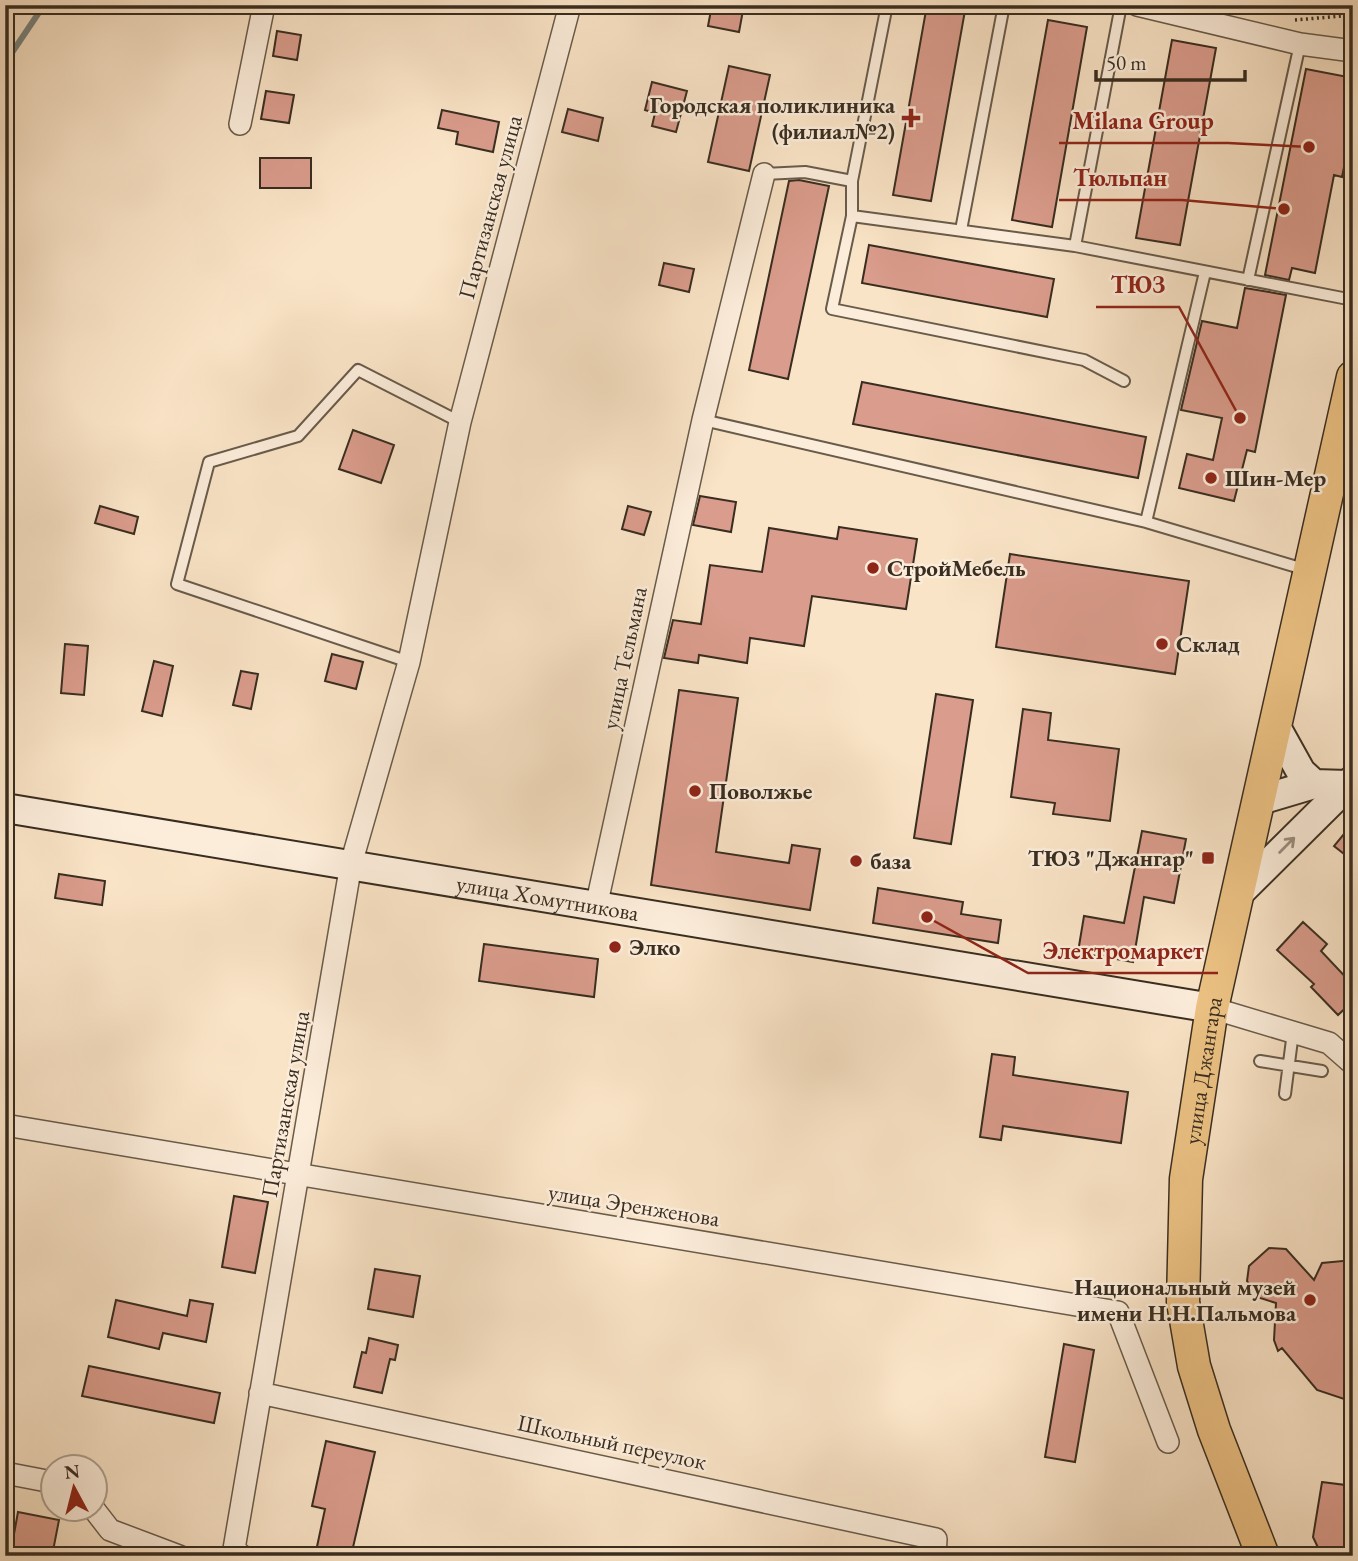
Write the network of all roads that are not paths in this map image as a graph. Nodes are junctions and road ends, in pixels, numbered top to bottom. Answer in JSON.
{"nodes":[{"id":1,"x":264,"y":5,"type":"edge"},
{"id":2,"x":570,"y":5,"type":"edge"},
{"id":3,"x":887,"y":5,"type":"edge"},
{"id":4,"x":1004,"y":5,"type":"edge"},
{"id":5,"x":1121,"y":5,"type":"edge"},
{"id":6,"x":1138,"y":5,"type":"edge"},
{"id":7,"x":1300,"y":44,"type":"junction"},
{"id":8,"x":1353,"y":51,"type":"edge"},
{"id":9,"x":240,"y":124,"type":"dead end"},
{"id":10,"x":764,"y":174,"type":"joint"},
{"id":11,"x":852,"y":181,"type":"junction"},
{"id":12,"x":852,"y":216,"type":"junction"},
{"id":13,"x":961,"y":230,"type":"junction"},
{"id":14,"x":1075,"y":246,"type":"junction"},
{"id":15,"x":1205,"y":272,"type":"junction"},
{"id":16,"x":1248,"y":280,"type":"junction"},
{"id":17,"x":1353,"y":300,"type":"edge"},
{"id":18,"x":1353,"y":377,"type":"edge"},
{"id":19,"x":1124,"y":381,"type":"dead end"},
{"id":20,"x":704,"y":420,"type":"junction"},
{"id":21,"x":460,"y":422,"type":"junction"},
{"id":22,"x":1146,"y":522,"type":"junction"},
{"id":23,"x":1310,"y":570,"type":"junction"},
{"id":24,"x":409,"y":662,"type":"junction"},
{"id":25,"x":1276,"y":727,"type":"junction"},
{"id":26,"x":1350,"y":782,"type":"edge"},
{"id":27,"x":1314,"y":784,"type":"junction"},
{"id":28,"x":1260,"y":800,"type":"junction"},
{"id":29,"x":5,"y":808,"type":"edge"},
{"id":30,"x":351,"y":864,"type":"junction"},
{"id":31,"x":1239,"y":893,"type":"junction"},
{"id":32,"x":596,"y":907,"type":"junction"},
{"id":33,"x":1212,"y":1008,"type":"junction"},
{"id":34,"x":1293,"y":1032,"type":"junction"},
{"id":35,"x":1260,"y":1061,"type":"dead end"},
{"id":36,"x":1289,"y":1065,"type":"junction"},
{"id":37,"x":1353,"y":1065,"type":"edge"},
{"id":38,"x":1322,"y":1071,"type":"dead end"},
{"id":39,"x":1285,"y":1094,"type":"dead end"},
{"id":40,"x":5,"y":1125,"type":"edge"},
{"id":41,"x":300,"y":1175,"type":"junction"},
{"id":42,"x":260,"y":1393,"type":"junction"},
{"id":43,"x":1168,"y":1442,"type":"dead end"},
{"id":44,"x":5,"y":1473,"type":"edge"},
{"id":45,"x":38,"y":1479,"type":"edge"},
{"id":46,"x":104,"y":1522,"type":"edge"},
{"id":47,"x":234,"y":1553,"type":"edge"},
{"id":48,"x":179,"y":1556,"type":"edge"},
{"id":49,"x":935,"y":1556,"type":"edge"},
{"id":50,"x":1263,"y":1556,"type":"edge"}],
"edges":[{"from":1,"to":9,"type":"street"},
{"from":2,"to":21,"type":"street","name":"Партизанская улица"},
{"from":3,"to":11,"type":"lane"},
{"from":4,"to":13,"type":"lane"},
{"from":5,"to":14,"type":"lane"},
{"from":6,"to":7,"type":"street"},
{"from":7,"to":8,"type":"street"},
{"from":7,"to":16,"type":"lane"},
{"from":10,"to":11,"type":"lane"},
{"from":10,"to":20,"type":"street","name":"улица Тельмана"},
{"from":11,"to":12,"type":"lane"},
{"from":12,"to":13,"type":"lane"},
{"from":12,"to":19,"type":"lane"},
{"from":13,"to":14,"type":"lane"},
{"from":14,"to":15,"type":"lane"},
{"from":15,"to":16,"type":"lane"},
{"from":15,"to":22,"type":"lane"},
{"from":16,"to":17,"type":"lane"},
{"from":18,"to":23,"type":"main road","name":"улица Джангара"},
{"from":20,"to":22,"type":"lane"},
{"from":20,"to":32,"type":"street","name":"улица Тельмана"},
{"from":21,"to":24,"type":"street","name":"Партизанская улица"},
{"from":21,"to":24,"type":"lane"},
{"from":22,"to":23,"type":"lane"},
{"from":23,"to":25,"type":"main road","name":"улица Джангара"},
{"from":24,"to":30,"type":"street","name":"Партизанская улица"},
{"from":25,"to":27,"type":"street"},
{"from":25,"to":28,"type":"main road","name":"улица Джангара"},
{"from":26,"to":27,"type":"street"},
{"from":31,"to":26,"type":"street","one_way":true},
{"from":27,"to":28,"type":"street"},
{"from":28,"to":31,"type":"main road","name":"улица Джангара"},
{"from":29,"to":30,"type":"street","name":"улица Хомутникова"},
{"from":30,"to":32,"type":"street","name":"улица Хомутникова"},
{"from":30,"to":41,"type":"street","name":"Партизанская улица"},
{"from":31,"to":33,"type":"main road","name":"улица Джангара"},
{"from":32,"to":33,"type":"street","name":"улица Хомутникова"},
{"from":33,"to":34,"type":"street"},
{"from":33,"to":50,"type":"main road","name":"улица Джангара"},
{"from":34,"to":36,"type":"lane"},
{"from":34,"to":37,"type":"street"},
{"from":35,"to":36,"type":"lane"},
{"from":36,"to":38,"type":"lane"},
{"from":36,"to":39,"type":"lane"},
{"from":40,"to":41,"type":"street","name":"улица Эренженова"},
{"from":41,"to":42,"type":"street","name":"Партизанская улица"},
{"from":41,"to":43,"type":"street","name":"улица Эренженова"},
{"from":42,"to":47,"type":"street","name":"Партизанская улица"},
{"from":42,"to":49,"type":"street","name":"Школьный переулок"},
{"from":44,"to":45,"type":"street"},
{"from":46,"to":48,"type":"street"}]}
